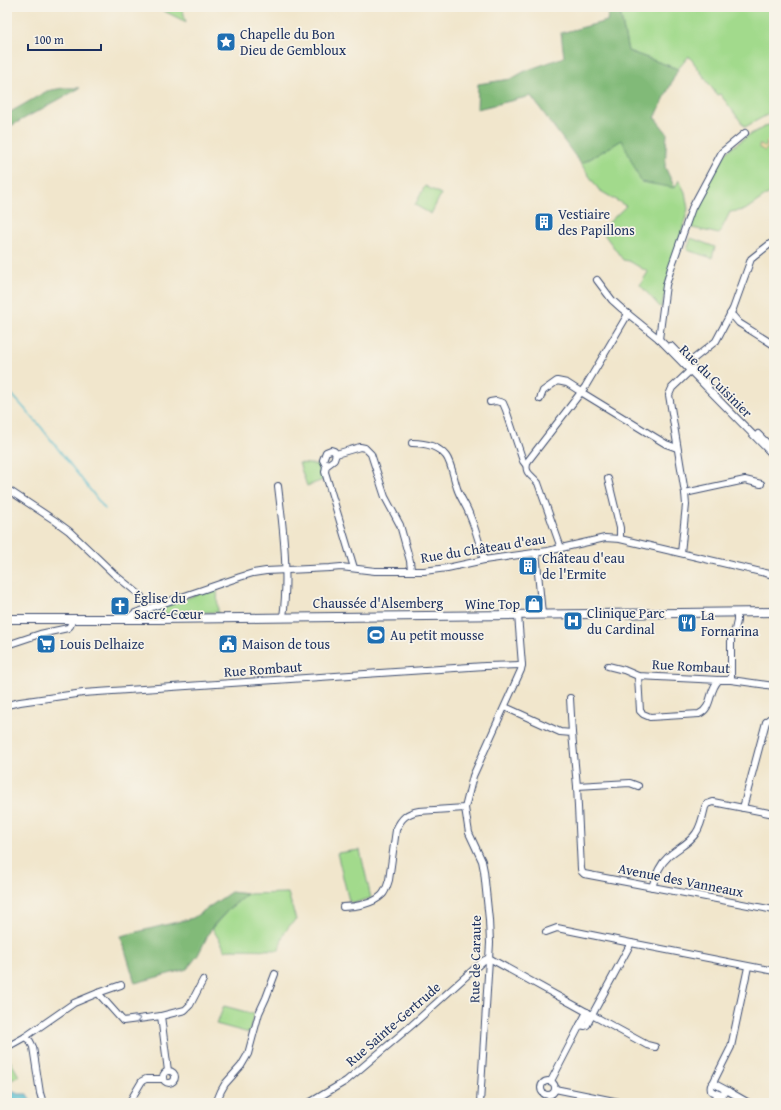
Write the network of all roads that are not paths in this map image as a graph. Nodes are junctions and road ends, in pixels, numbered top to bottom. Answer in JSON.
{"nodes":[{"id":1,"x":745,"y":132,"type":"dead end"},
{"id":2,"x":774,"y":243,"type":"edge"},
{"id":3,"x":597,"y":280,"type":"dead end"},
{"id":4,"x":628,"y":314,"type":"junction"},
{"id":5,"x":730,"y":314,"type":"junction"},
{"id":6,"x":739,"y":323,"type":"junction"},
{"id":7,"x":726,"y":324,"type":"junction"},
{"id":8,"x":659,"y":339,"type":"junction"},
{"id":9,"x":774,"y":345,"type":"edge"},
{"id":10,"x":689,"y":367,"type":"junction"},
{"id":11,"x":581,"y":392,"type":"junction"},
{"id":12,"x":540,"y":399,"type":"dead end"},
{"id":13,"x":490,"y":402,"type":"dead end"},
{"id":14,"x":412,"y":443,"type":"dead end"},
{"id":15,"x":677,"y":448,"type":"junction"},
{"id":16,"x":774,"y":450,"type":"edge"},
{"id":17,"x":336,"y":454,"type":"junction"},
{"id":18,"x":774,"y":456,"type":"edge"},
{"id":19,"x":527,"y":463,"type":"junction"},
{"id":20,"x":326,"y":466,"type":"junction"},
{"id":21,"x":608,"y":479,"type":"dead end"},
{"id":22,"x":762,"y":484,"type":"dead end"},
{"id":23,"x":278,"y":486,"type":"dead end"},
{"id":24,"x":7,"y":489,"type":"edge"},
{"id":25,"x":685,"y":494,"type":"junction"},
{"id":26,"x":620,"y":539,"type":"junction"},
{"id":27,"x":561,"y":548,"type":"junction"},
{"id":28,"x":536,"y":552,"type":"junction"},
{"id":29,"x":681,"y":553,"type":"junction"},
{"id":30,"x":484,"y":560,"type":"junction"},
{"id":31,"x":354,"y":568,"type":"junction"},
{"id":32,"x":285,"y":570,"type":"junction"},
{"id":33,"x":411,"y":570,"type":"junction"},
{"id":34,"x":774,"y":575,"type":"edge"},
{"id":35,"x":149,"y":609,"type":"junction"},
{"id":36,"x":738,"y":612,"type":"junction"},
{"id":37,"x":774,"y":612,"type":"edge"},
{"id":38,"x":542,"y":614,"type":"junction"},
{"id":39,"x":518,"y":615,"type":"junction"},
{"id":40,"x":283,"y":617,"type":"junction"},
{"id":41,"x":7,"y":619,"type":"edge"},
{"id":42,"x":58,"y":619,"type":"junction"},
{"id":43,"x":73,"y":619,"type":"junction"},
{"id":44,"x":128,"y":619,"type":"junction"},
{"id":45,"x":56,"y":630,"type":"junction"},
{"id":46,"x":7,"y":645,"type":"edge"},
{"id":47,"x":522,"y":665,"type":"junction"},
{"id":48,"x":608,"y":666,"type":"dead end"},
{"id":49,"x":638,"y":676,"type":"junction"},
{"id":50,"x":719,"y":680,"type":"junction"},
{"id":51,"x":731,"y":680,"type":"junction"},
{"id":52,"x":774,"y":686,"type":"edge"},
{"id":53,"x":570,"y":698,"type":"dead end"},
{"id":54,"x":7,"y":705,"type":"edge"},
{"id":55,"x":505,"y":708,"type":"junction"},
{"id":56,"x":774,"y":719,"type":"edge"},
{"id":57,"x":572,"y":733,"type":"junction"},
{"id":58,"x":577,"y":786,"type":"junction"},
{"id":59,"x":638,"y":786,"type":"dead end"},
{"id":60,"x":465,"y":808,"type":"junction"},
{"id":61,"x":743,"y":808,"type":"junction"},
{"id":62,"x":774,"y":814,"type":"edge"},
{"id":63,"x":652,"y":887,"type":"junction"},
{"id":64,"x":343,"y":908,"type":"dead end"},
{"id":65,"x":774,"y":910,"type":"edge"},
{"id":66,"x":546,"y":932,"type":"dead end"},
{"id":67,"x":631,"y":944,"type":"junction"},
{"id":68,"x":489,"y":958,"type":"junction"},
{"id":69,"x":748,"y":967,"type":"junction"},
{"id":70,"x":774,"y":972,"type":"edge"},
{"id":71,"x":275,"y":974,"type":"dead end"},
{"id":72,"x":203,"y":980,"type":"dead end"},
{"id":73,"x":121,"y":985,"type":"dead end"},
{"id":74,"x":98,"y":993,"type":"junction"},
{"id":75,"x":590,"y":1013,"type":"junction"},
{"id":76,"x":161,"y":1016,"type":"junction"},
{"id":77,"x":25,"y":1038,"type":"junction"},
{"id":78,"x":7,"y":1047,"type":"edge"},
{"id":79,"x":655,"y":1048,"type":"dead end"},
{"id":80,"x":168,"y":1071,"type":"junction"},
{"id":81,"x":163,"y":1078,"type":"junction"},
{"id":82,"x":550,"y":1081,"type":"junction"},
{"id":83,"x":714,"y":1083,"type":"junction"},
{"id":84,"x":555,"y":1089,"type":"junction"},
{"id":85,"x":728,"y":1091,"type":"junction"},
{"id":86,"x":718,"y":1094,"type":"junction"},
{"id":87,"x":43,"y":1103,"type":"edge"},
{"id":88,"x":129,"y":1103,"type":"edge"},
{"id":89,"x":216,"y":1103,"type":"edge"},
{"id":90,"x":309,"y":1103,"type":"edge"},
{"id":91,"x":480,"y":1103,"type":"edge"},
{"id":92,"x":624,"y":1103,"type":"edge"},
{"id":93,"x":714,"y":1103,"type":"edge"},
{"id":94,"x":749,"y":1103,"type":"edge"}],
"edges":[{"from":1,"to":8,"type":"street"},
{"from":2,"to":5,"type":"street"},
{"from":3,"to":4,"type":"street","name":"Rue du Cuisinier"},
{"from":4,"to":8,"type":"street","name":"Rue du Cuisinier"},
{"from":4,"to":11,"type":"street"},
{"from":5,"to":6,"type":"street"},
{"from":5,"to":7,"type":"street"},
{"from":6,"to":7,"type":"street"},
{"from":6,"to":9,"type":"street"},
{"from":7,"to":10,"type":"street"},
{"from":8,"to":10,"type":"street","name":"Rue du Cuisinier"},
{"from":10,"to":15,"type":"street"},
{"from":10,"to":16,"type":"street","name":"Rue du Cuisinier"},
{"from":10,"to":18,"type":"street","name":"Rue du Cuisinier"},
{"from":11,"to":12,"type":"street"},
{"from":11,"to":15,"type":"street"},
{"from":11,"to":19,"type":"street"},
{"from":13,"to":19,"type":"street"},
{"from":14,"to":30,"type":"street"},
{"from":15,"to":25,"type":"street"},
{"from":17,"to":20,"type":"street"},
{"from":17,"to":20,"type":"street"},
{"from":17,"to":33,"type":"street"},
{"from":19,"to":27,"type":"street"},
{"from":20,"to":31,"type":"street"},
{"from":21,"to":26,"type":"street"},
{"from":22,"to":25,"type":"street"},
{"from":23,"to":32,"type":"street"},
{"from":24,"to":35,"type":"street"},
{"from":25,"to":29,"type":"street"},
{"from":26,"to":27,"type":"street","name":"Rue du Château d'eau"},
{"from":26,"to":29,"type":"street","name":"Rue du Château d'eau"},
{"from":27,"to":28,"type":"street","name":"Rue du Château d'eau"},
{"from":28,"to":30,"type":"street","name":"Rue du Château d'eau"},
{"from":28,"to":38,"type":"street"},
{"from":29,"to":34,"type":"street","name":"Rue du Château d'eau"},
{"from":30,"to":33,"type":"street","name":"Rue du Château d'eau"},
{"from":31,"to":32,"type":"street","name":"Rue du Château d'eau"},
{"from":31,"to":33,"type":"street","name":"Rue du Château d'eau"},
{"from":32,"to":35,"type":"street","name":"Rue du Château d'eau"},
{"from":32,"to":40,"type":"street"},
{"from":35,"to":44,"type":"street","name":"Rue du Château d'eau"},
{"from":36,"to":37,"type":"main road","name":"Chaussée d'Alsemberg"},
{"from":36,"to":38,"type":"main road","name":"Chaussée d'Alsemberg"},
{"from":36,"to":51,"type":"street"},
{"from":38,"to":39,"type":"main road","name":"Chaussée d'Alsemberg"},
{"from":39,"to":40,"type":"main road","name":"Chaussée d'Alsemberg"},
{"from":39,"to":47,"type":"street","name":"Rue de Caraute"},
{"from":40,"to":44,"type":"main road","name":"Chaussée d'Alsemberg"},
{"from":41,"to":42,"type":"main road","name":"Chaussée d'Alsemberg"},
{"from":42,"to":43,"type":"main road","name":"Chaussée d'Alsemberg"},
{"from":42,"to":45,"type":"street"},
{"from":43,"to":44,"type":"main road","name":"Chaussée d'Alsemberg"},
{"from":43,"to":45,"type":"street"},
{"from":45,"to":46,"type":"street"},
{"from":47,"to":54,"type":"street","name":"Rue Rombaut"},
{"from":47,"to":55,"type":"street","name":"Rue de Caraute"},
{"from":48,"to":49,"type":"street","name":"Rue Rombaut"},
{"from":49,"to":50,"type":"street","name":"Rue Rombaut"},
{"from":49,"to":50,"type":"street"},
{"from":50,"to":51,"type":"street","name":"Rue Rombaut"},
{"from":51,"to":52,"type":"street","name":"Rue Rombaut"},
{"from":53,"to":57,"type":"street"},
{"from":55,"to":57,"type":"street"},
{"from":55,"to":60,"type":"street","name":"Rue de Caraute"},
{"from":56,"to":61,"type":"street"},
{"from":57,"to":58,"type":"street"},
{"from":58,"to":59,"type":"street"},
{"from":58,"to":63,"type":"street","name":"Avenue des Vanneaux"},
{"from":60,"to":64,"type":"street"},
{"from":60,"to":68,"type":"street","name":"Rue de Caraute"},
{"from":61,"to":62,"type":"street"},
{"from":61,"to":63,"type":"street"},
{"from":63,"to":65,"type":"street","name":"Avenue des Vanneaux"},
{"from":66,"to":67,"type":"street"},
{"from":67,"to":69,"type":"street"},
{"from":67,"to":75,"type":"street"},
{"from":68,"to":75,"type":"street"},
{"from":68,"to":90,"type":"street","name":"Rue Sainte-Gertrude"},
{"from":68,"to":91,"type":"street","name":"Rue de Caraute"},
{"from":69,"to":70,"type":"street"},
{"from":69,"to":83,"type":"street"},
{"from":71,"to":89,"type":"street"},
{"from":72,"to":76,"type":"street"},
{"from":73,"to":74,"type":"street"},
{"from":74,"to":76,"type":"street","one_way":true},
{"from":74,"to":77,"type":"street"},
{"from":75,"to":79,"type":"street"},
{"from":75,"to":82,"type":"street"},
{"from":76,"to":80,"type":"street"},
{"from":77,"to":78,"type":"street"},
{"from":77,"to":87,"type":"street"},
{"from":80,"to":81,"type":"street"},
{"from":80,"to":81,"type":"street"},
{"from":81,"to":88,"type":"street"},
{"from":82,"to":84,"type":"street"},
{"from":82,"to":84,"type":"street"},
{"from":83,"to":85,"type":"street"},
{"from":83,"to":86,"type":"street"},
{"from":84,"to":92,"type":"street"},
{"from":85,"to":86,"type":"street"},
{"from":85,"to":94,"type":"street"},
{"from":86,"to":93,"type":"street"}]}
